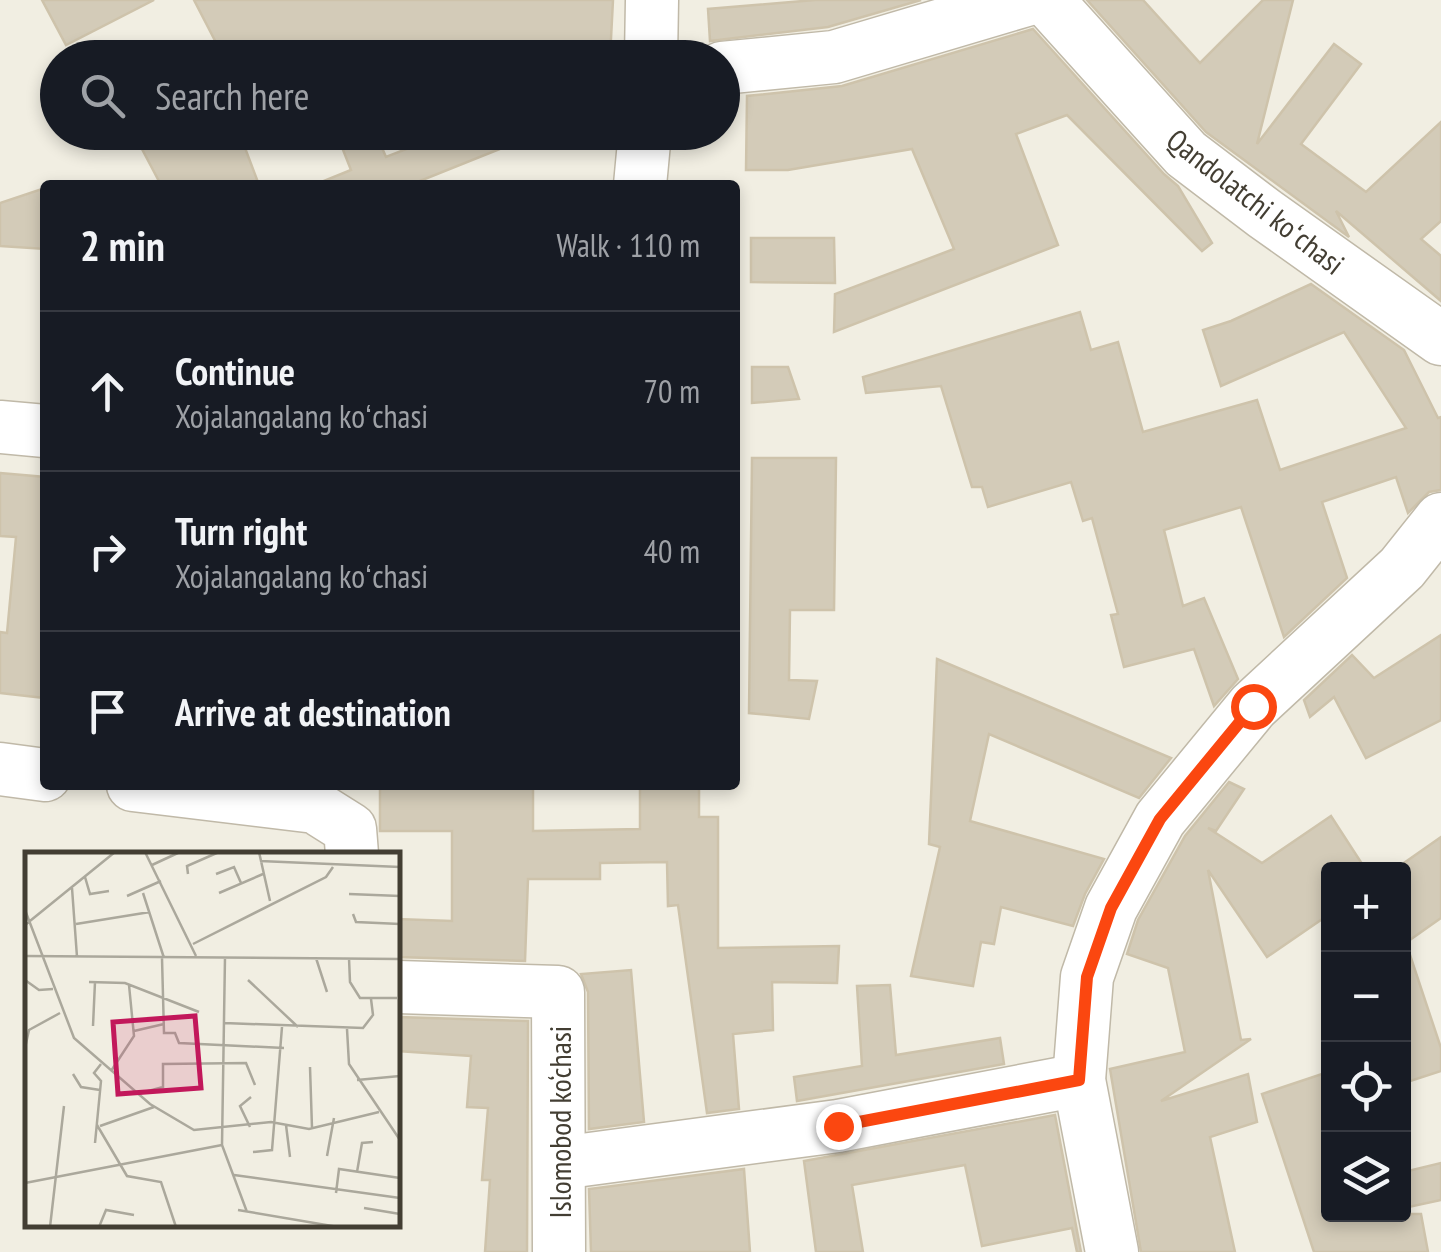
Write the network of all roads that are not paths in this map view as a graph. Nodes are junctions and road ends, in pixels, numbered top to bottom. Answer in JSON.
{"nodes":[{"id":1,"x":652,"y":0,"type":"edge"},
{"id":2,"x":1026,"y":0,"type":"edge"},
{"id":3,"x":1047,"y":0,"type":"edge"},
{"id":4,"x":651,"y":40,"type":"edge"},
{"id":5,"x":740,"y":66,"type":"edge"},
{"id":6,"x":643,"y":150,"type":"edge"},
{"id":7,"x":640,"y":180,"type":"edge"},
{"id":8,"x":1441,"y":338,"type":"edge"},
{"id":9,"x":0,"y":427,"type":"edge"},
{"id":10,"x":40,"y":431,"type":"edge"},
{"id":11,"x":1441,"y":518,"type":"edge"},
{"id":12,"x":0,"y":769,"type":"edge"},
{"id":13,"x":40,"y":773,"type":"edge"},
{"id":14,"x":176,"y":790,"type":"edge"},
{"id":15,"x":352,"y":852,"type":"edge"},
{"id":16,"x":400,"y":987,"type":"edge"},
{"id":17,"x":1079,"y":1080,"type":"junction"},
{"id":18,"x":560,"y":1162,"type":"junction"},
{"id":19,"x":559,"y":1252,"type":"edge"},
{"id":20,"x":1112,"y":1252,"type":"edge"}],
"edges":[{"from":1,"to":4,"type":"street"},
{"from":2,"to":5,"type":"street"},
{"from":3,"to":8,"type":"street","name":"Qandolatchi koʻchasi"},
{"from":6,"to":7,"type":"street"},
{"from":9,"to":10,"type":"street"},
{"from":11,"to":17,"type":"street"},
{"from":12,"to":13,"type":"street"},
{"from":14,"to":15,"type":"street"},
{"from":16,"to":18,"type":"street","name":"Islomobod ko‘chasi"},
{"from":17,"to":18,"type":"street"},
{"from":17,"to":20,"type":"street"},
{"from":18,"to":19,"type":"street","name":"Islomobod ko‘chasi"}]}
